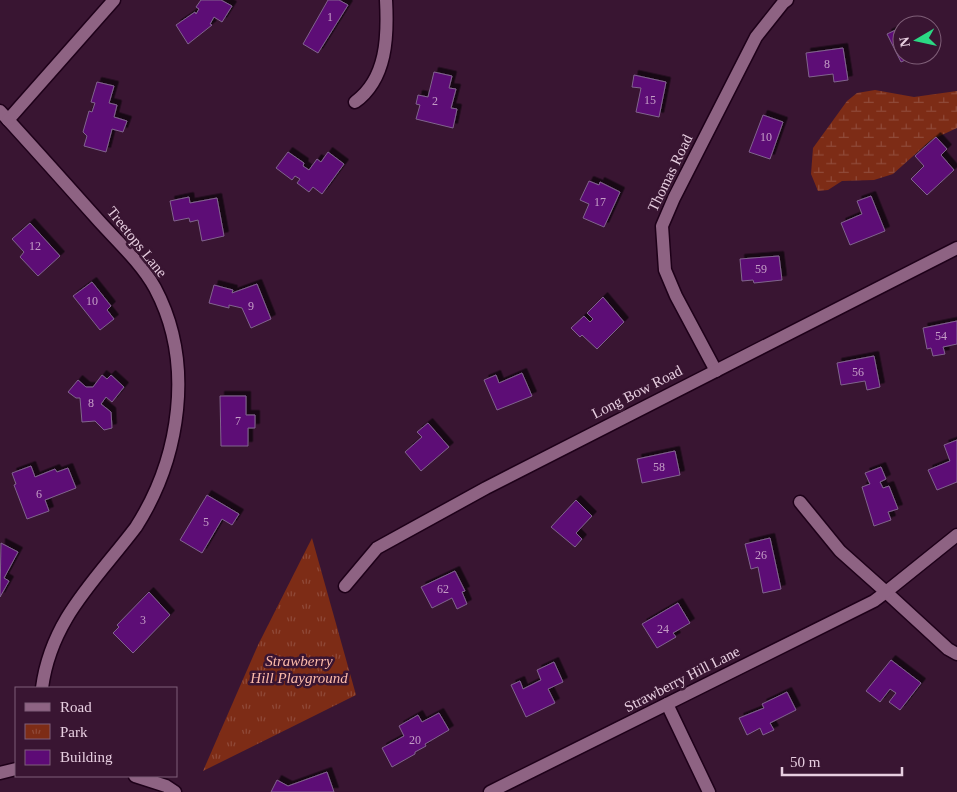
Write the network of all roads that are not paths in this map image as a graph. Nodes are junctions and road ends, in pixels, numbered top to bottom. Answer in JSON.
{"nodes":[{"id":1,"x":114,"y":0,"type":"edge"},
{"id":2,"x":386,"y":0,"type":"edge"},
{"id":3,"x":787,"y":0,"type":"edge"},
{"id":4,"x":355,"y":102,"type":"dead end"},
{"id":5,"x":4,"y":115,"type":"edge"},
{"id":6,"x":957,"y":248,"type":"edge"},
{"id":7,"x":716,"y":371,"type":"junction"},
{"id":8,"x":800,"y":502,"type":"dead end"},
{"id":9,"x":957,"y":535,"type":"edge"},
{"id":10,"x":345,"y":586,"type":"dead end"},
{"id":11,"x":886,"y":592,"type":"junction"},
{"id":12,"x":957,"y":654,"type":"edge"},
{"id":13,"x":42,"y":687,"type":"edge"},
{"id":14,"x":667,"y":704,"type":"junction"},
{"id":15,"x":15,"y":769,"type":"edge"},
{"id":16,"x":0,"y":773,"type":"edge"},
{"id":17,"x":139,"y":777,"type":"edge"},
{"id":18,"x":175,"y":792,"type":"edge"},
{"id":19,"x":490,"y":792,"type":"edge"},
{"id":20,"x":709,"y":792,"type":"edge"}],
"edges":[{"from":1,"to":5,"type":"street"},
{"from":2,"to":4,"type":"street"},
{"from":3,"to":7,"type":"street","name":"Thomas Road"},
{"from":5,"to":13,"type":"street","name":"Treetops Lane"},
{"from":6,"to":7,"type":"street","name":"Long Bow Road"},
{"from":7,"to":10,"type":"street","name":"Long Bow Road"},
{"from":8,"to":11,"type":"street"},
{"from":9,"to":11,"type":"street","name":"Strawberry Hill Lane"},
{"from":11,"to":12,"type":"street"},
{"from":11,"to":14,"type":"street","name":"Strawberry Hill Lane"},
{"from":14,"to":19,"type":"street","name":"Strawberry Hill Lane"},
{"from":14,"to":20,"type":"street"},
{"from":15,"to":16,"type":"street"},
{"from":17,"to":18,"type":"street"}]}
